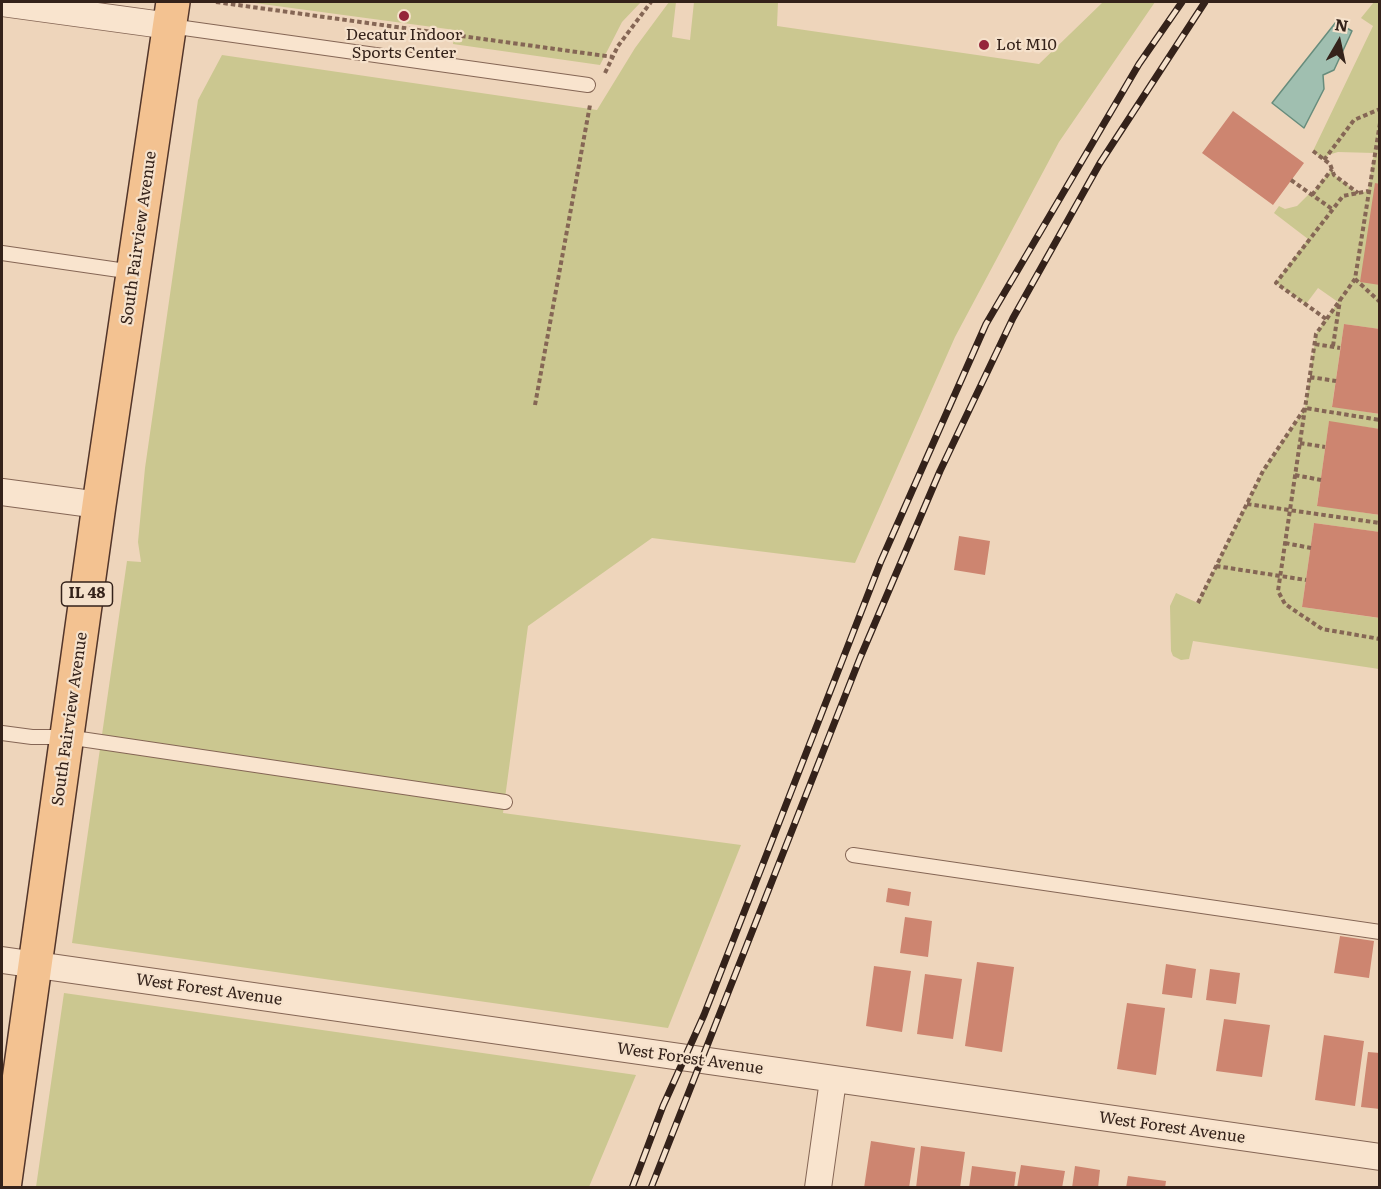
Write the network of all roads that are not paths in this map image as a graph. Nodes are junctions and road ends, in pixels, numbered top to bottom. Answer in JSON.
{"nodes":[{"id":1,"x":2,"y":3,"type":"edge"},
{"id":2,"x":172,"y":14,"type":"edge"},
{"id":3,"x":588,"y":85,"type":"dead end"},
{"id":4,"x":2,"y":253,"type":"edge"},
{"id":5,"x":134,"y":273,"type":"junction"},
{"id":6,"x":2,"y":492,"type":"edge"},
{"id":7,"x":99,"y":506,"type":"junction"},
{"id":8,"x":2,"y":733,"type":"edge"},
{"id":9,"x":67,"y":737,"type":"junction"},
{"id":10,"x":505,"y":802,"type":"dead end"},
{"id":11,"x":853,"y":855,"type":"dead end"},
{"id":12,"x":1380,"y":932,"type":"edge"},
{"id":13,"x":2,"y":960,"type":"edge"},
{"id":14,"x":36,"y":964,"type":"junction"},
{"id":15,"x":832,"y":1080,"type":"junction"},
{"id":16,"x":1380,"y":1157,"type":"edge"},
{"id":17,"x":4,"y":1188,"type":"edge"},
{"id":18,"x":818,"y":1188,"type":"edge"}],
"edges":[{"from":1,"to":2,"type":"street"},
{"from":2,"to":3,"type":"lane"},
{"from":2,"to":5,"type":"main road","name":"South Fairview Avenue","number":"IL 48"},
{"from":4,"to":5,"type":"lane"},
{"from":5,"to":7,"type":"main road","name":"South Fairview Avenue","number":"IL 48"},
{"from":6,"to":7,"type":"street"},
{"from":7,"to":9,"type":"main road","name":"South Fairview Avenue","number":"IL 48"},
{"from":8,"to":9,"type":"lane"},
{"from":9,"to":10,"type":"lane"},
{"from":9,"to":14,"type":"main road","name":"South Fairview Avenue","number":"IL 48"},
{"from":11,"to":12,"type":"lane"},
{"from":13,"to":14,"type":"street","name":"West Forest Avenue"},
{"from":14,"to":15,"type":"street","name":"West Forest Avenue"},
{"from":14,"to":17,"type":"main road","name":"South Fairview Avenue","number":"IL 48"},
{"from":15,"to":16,"type":"street","name":"West Forest Avenue"},
{"from":15,"to":18,"type":"street"}]}
